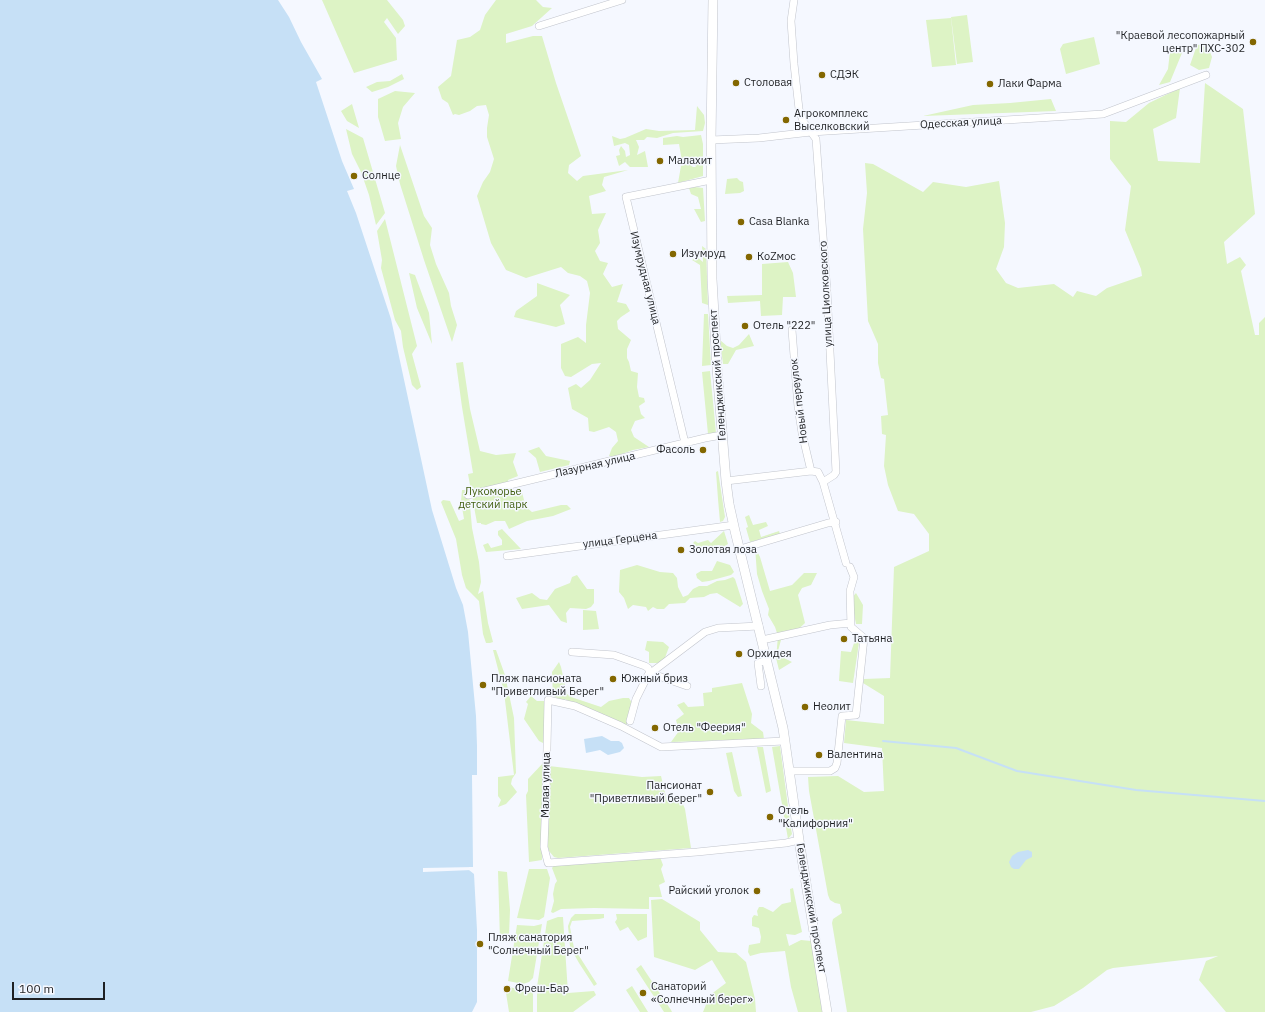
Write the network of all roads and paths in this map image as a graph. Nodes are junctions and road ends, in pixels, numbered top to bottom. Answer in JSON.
{"nodes":[{"id":1,"x":622,"y":0,"type":"edge"},
{"id":2,"x":713,"y":0,"type":"edge"},
{"id":3,"x":794,"y":0,"type":"edge"},
{"id":4,"x":539,"y":26,"type":"dead end"},
{"id":5,"x":1206,"y":76,"type":"dead end"},
{"id":6,"x":811,"y":132,"type":"junction"},
{"id":7,"x":711,"y":140,"type":"junction"},
{"id":8,"x":711,"y":180,"type":"junction"},
{"id":9,"x":792,"y":330,"type":"dead end"},
{"id":10,"x":722,"y":435,"type":"junction"},
{"id":11,"x":685,"y":443,"type":"junction"},
{"id":12,"x":811,"y":471,"type":"junction"},
{"id":13,"x":726,"y":481,"type":"junction"},
{"id":14,"x":824,"y":482,"type":"junction"},
{"id":15,"x":468,"y":495,"type":"dead end"},
{"id":16,"x":836,"y":522,"type":"junction"},
{"id":17,"x":734,"y":525,"type":"junction"},
{"id":18,"x":740,"y":549,"type":"junction"},
{"id":19,"x":507,"y":556,"type":"dead end"},
{"id":20,"x":851,"y":623,"type":"junction"},
{"id":21,"x":759,"y":626,"type":"junction"},
{"id":22,"x":762,"y":640,"type":"junction"},
{"id":23,"x":572,"y":652,"type":"dead end"},
{"id":24,"x":767,"y":660,"type":"junction"},
{"id":25,"x":650,"y":673,"type":"junction"},
{"id":26,"x":687,"y":686,"type":"dead end"},
{"id":27,"x":761,"y":686,"type":"dead end"},
{"id":28,"x":630,"y":722,"type":"dead end"},
{"id":29,"x":784,"y":741,"type":"junction"},
{"id":30,"x":789,"y":770,"type":"junction"},
{"id":31,"x":799,"y":840,"type":"junction"},
{"id":32,"x":827,"y":1012,"type":"edge"}],
"edges":[{"from":1,"to":4,"type":"street"},
{"from":2,"to":7,"type":"main road"},
{"from":3,"to":6,"type":"street","name":"улица Циолковского"},
{"from":5,"to":6,"type":"street","name":"Одесская улица"},
{"from":6,"to":7,"type":"street","name":"Одесская улица"},
{"from":6,"to":14,"type":"street","name":"улица Циолковского"},
{"from":7,"to":8,"type":"main road"},
{"from":8,"to":10,"type":"main road","name":"Геленджикский проспект"},
{"from":8,"to":11,"type":"street","name":"Изумрудная улица"},
{"from":9,"to":12,"type":"street","name":"Новый переулок"},
{"from":10,"to":11,"type":"street","name":"Лазурная улица"},
{"from":10,"to":13,"type":"main road","name":"Геленджикский проспект"},
{"from":11,"to":15,"type":"street","name":"Лазурная улица"},
{"from":12,"to":13,"type":"street"},
{"from":12,"to":14,"type":"street"},
{"from":13,"to":17,"type":"main road","name":"Геленджикский проспект"},
{"from":14,"to":16,"type":"street"},
{"from":16,"to":18,"type":"street"},
{"from":16,"to":20,"type":"street"},
{"from":17,"to":18,"type":"main road","name":"Геленджикский проспект"},
{"from":17,"to":19,"type":"street","name":"улица Герцена"},
{"from":18,"to":21,"type":"main road","name":"Геленджикский проспект"},
{"from":20,"to":22,"type":"street"},
{"from":20,"to":30,"type":"street"},
{"from":21,"to":22,"type":"main road","name":"Геленджикский проспект"},
{"from":21,"to":25,"type":"street"},
{"from":22,"to":24,"type":"main road","name":"Геленджикский проспект"},
{"from":23,"to":25,"type":"street"},
{"from":24,"to":27,"type":"street"},
{"from":24,"to":29,"type":"main road","name":"Геленджикский проспект"},
{"from":25,"to":26,"type":"street"},
{"from":25,"to":28,"type":"street"},
{"from":29,"to":30,"type":"main road","name":"Геленджикский проспект"},
{"from":29,"to":31,"type":"street","name":"Малая улица"},
{"from":30,"to":31,"type":"main road","name":"Геленджикский проспект"},
{"from":31,"to":32,"type":"main road","name":"Геленджикский проспект"}]}
